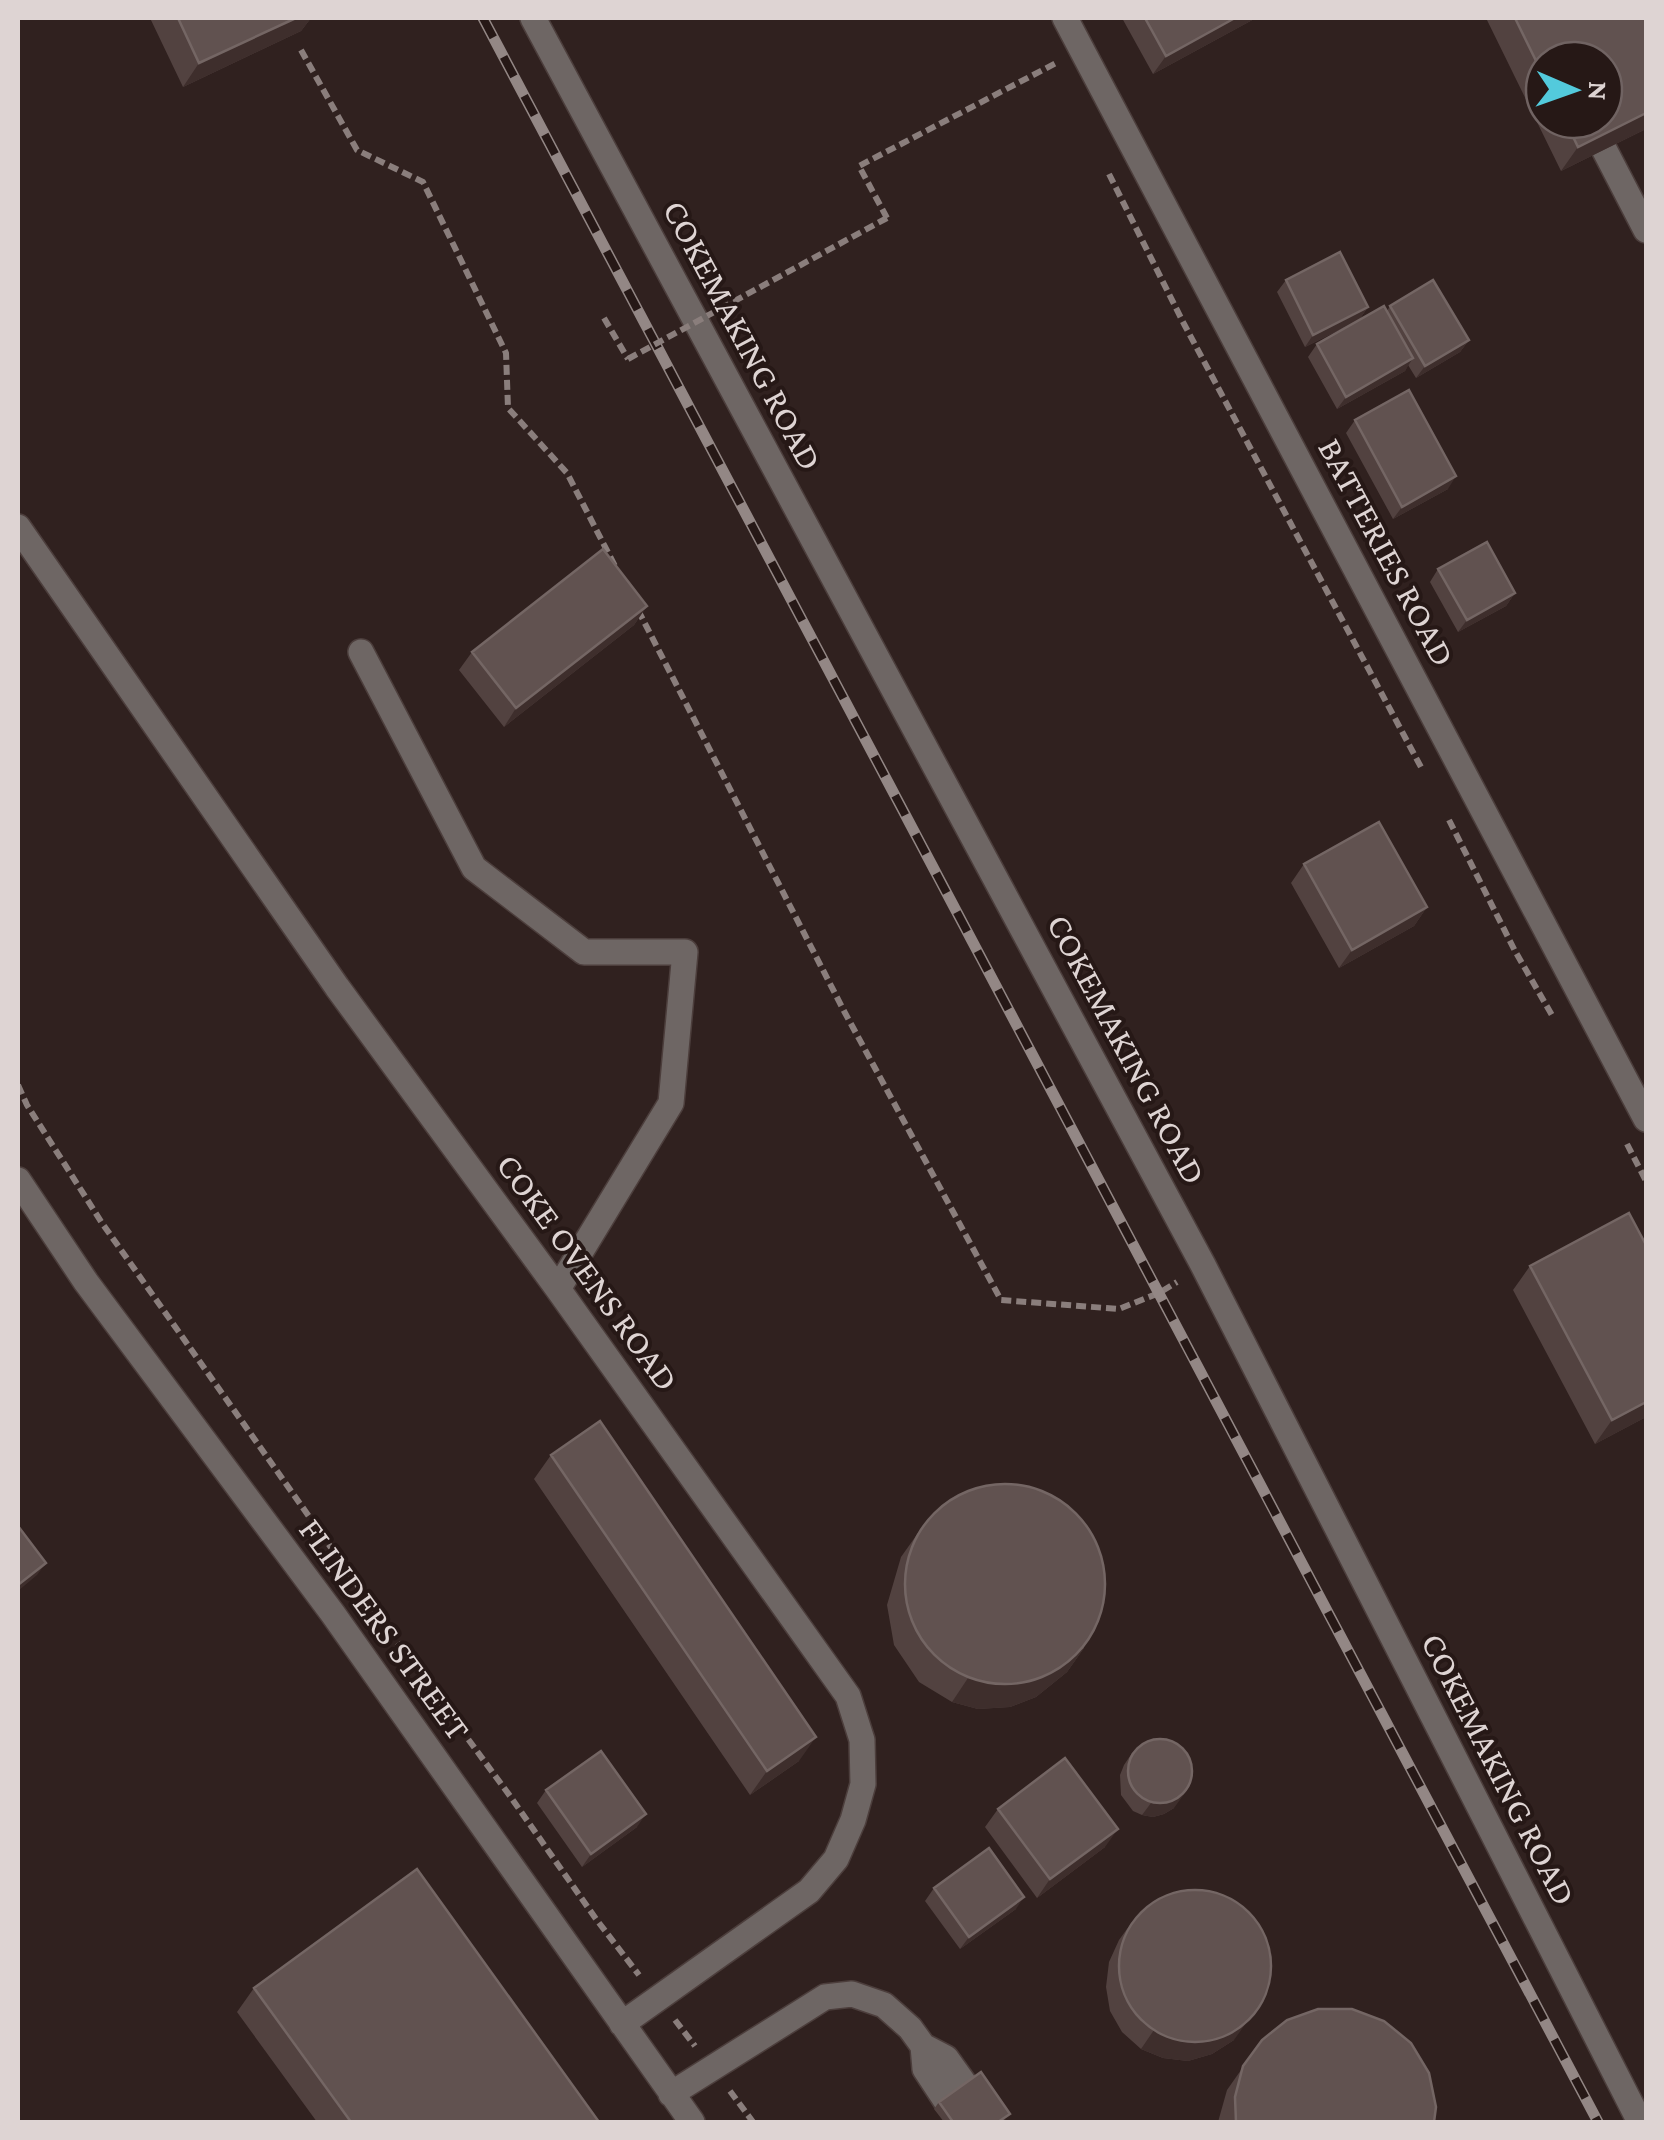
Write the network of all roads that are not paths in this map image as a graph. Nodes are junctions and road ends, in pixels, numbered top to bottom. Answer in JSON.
{"nodes":[{"id":1,"x":532,"y":18,"type":"edge"},
{"id":2,"x":1065,"y":18,"type":"edge"},
{"id":3,"x":1599,"y":140,"type":"edge"},
{"id":4,"x":1646,"y":230,"type":"edge"},
{"id":5,"x":18,"y":527,"type":"edge"},
{"id":6,"x":360,"y":652,"type":"dead end"},
{"id":7,"x":1646,"y":1120,"type":"edge"},
{"id":8,"x":18,"y":1180,"type":"edge"},
{"id":9,"x":558,"y":1289,"type":"junction"},
{"id":10,"x":622,"y":2024,"type":"junction"},
{"id":11,"x":671,"y":2094,"type":"junction"},
{"id":12,"x":956,"y":2094,"type":"edge"},
{"id":13,"x":692,"y":2122,"type":"edge"},
{"id":14,"x":1640,"y":2122,"type":"edge"}],
"edges":[{"from":1,"to":14,"type":"street","name":"COKEMAKING ROAD"},
{"from":2,"to":7,"type":"street","name":"BATTERIES ROAD"},
{"from":3,"to":4,"type":"street"},
{"from":5,"to":9,"type":"street","name":"COKE OVENS ROAD"},
{"from":6,"to":9,"type":"street"},
{"from":8,"to":10,"type":"street","name":"FLINDERS STREET"},
{"from":9,"to":10,"type":"street","name":"COKE OVENS ROAD"},
{"from":10,"to":11,"type":"street","name":"FLINDERS STREET"},
{"from":11,"to":12,"type":"street"},
{"from":11,"to":13,"type":"street","name":"FLINDERS STREET"}]}
